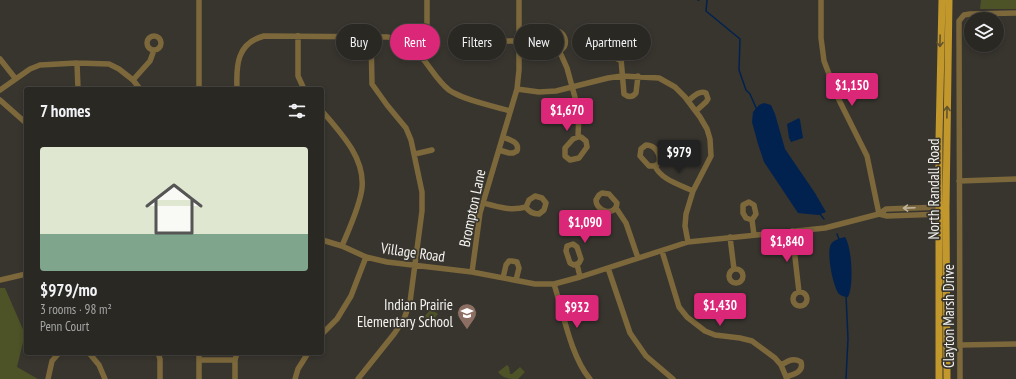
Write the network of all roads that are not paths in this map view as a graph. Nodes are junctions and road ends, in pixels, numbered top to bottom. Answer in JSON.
{"nodes":[{"id":1,"x":199,"y":0,"type":"edge"},
{"id":2,"x":427,"y":0,"type":"edge"},
{"id":3,"x":519,"y":0,"type":"edge"},
{"id":4,"x":821,"y":0,"type":"edge"},
{"id":5,"x":942,"y":0,"type":"edge"},
{"id":6,"x":949,"y":0,"type":"edge"},
{"id":7,"x":1016,"y":13,"type":"edge"},
{"id":8,"x":427,"y":24,"type":"edge"},
{"id":9,"x":518,"y":24,"type":"edge"},
{"id":10,"x":298,"y":36,"type":"junction"},
{"id":11,"x":336,"y":36,"type":"edge"},
{"id":12,"x":154,"y":50,"type":"dead end"},
{"id":13,"x":0,"y":59,"type":"edge"},
{"id":14,"x":372,"y":60,"type":"edge"},
{"id":15,"x":423,"y":60,"type":"edge"},
{"id":16,"x":519,"y":60,"type":"edge"},
{"id":17,"x":563,"y":60,"type":"edge"},
{"id":18,"x":621,"y":60,"type":"edge"},
{"id":19,"x":77,"y":63,"type":"junction"},
{"id":20,"x":622,"y":76,"type":"junction"},
{"id":21,"x":638,"y":76,"type":"junction"},
{"id":22,"x":16,"y":78,"type":"junction"},
{"id":23,"x":132,"y":80,"type":"junction"},
{"id":24,"x":78,"y":87,"type":"edge"},
{"id":25,"x":138,"y":87,"type":"edge"},
{"id":26,"x":199,"y":87,"type":"edge"},
{"id":27,"x":237,"y":87,"type":"edge"},
{"id":28,"x":303,"y":87,"type":"edge"},
{"id":29,"x":572,"y":88,"type":"junction"},
{"id":30,"x":517,"y":89,"type":"junction"},
{"id":31,"x":0,"y":90,"type":"edge"},
{"id":32,"x":0,"y":100,"type":"edge"},
{"id":33,"x":688,"y":101,"type":"junction"},
{"id":34,"x":510,"y":111,"type":"junction"},
{"id":35,"x":696,"y":111,"type":"junction"},
{"id":36,"x":324,"y":114,"type":"edge"},
{"id":37,"x":24,"y":121,"type":"edge"},
{"id":38,"x":503,"y":137,"type":"junction"},
{"id":39,"x":578,"y":137,"type":"junction"},
{"id":40,"x":432,"y":150,"type":"dead end"},
{"id":41,"x":498,"y":150,"type":"junction"},
{"id":42,"x":415,"y":154,"type":"junction"},
{"id":43,"x":655,"y":166,"type":"dead end"},
{"id":44,"x":1016,"y":179,"type":"edge"},
{"id":45,"x":959,"y":181,"type":"junction"},
{"id":46,"x":693,"y":191,"type":"junction"},
{"id":47,"x":483,"y":203,"type":"junction"},
{"id":48,"x":526,"y":207,"type":"dead end"},
{"id":49,"x":616,"y":208,"type":"dead end"},
{"id":50,"x":942,"y":211,"type":"junction"},
{"id":51,"x":879,"y":214,"type":"junction"},
{"id":52,"x":752,"y":220,"type":"dead end"},
{"id":53,"x":792,"y":231,"type":"junction"},
{"id":54,"x":754,"y":235,"type":"junction"},
{"id":55,"x":730,"y":237,"type":"junction"},
{"id":56,"x":324,"y":241,"type":"edge"},
{"id":57,"x":688,"y":242,"type":"junction"},
{"id":58,"x":342,"y":246,"type":"junction"},
{"id":59,"x":662,"y":251,"type":"junction"},
{"id":60,"x":366,"y":257,"type":"junction"},
{"id":61,"x":638,"y":258,"type":"junction"},
{"id":62,"x":577,"y":264,"type":"dead end"},
{"id":63,"x":416,"y":265,"type":"junction"},
{"id":64,"x":608,"y":268,"type":"junction"},
{"id":65,"x":734,"y":269,"type":"dead end"},
{"id":66,"x":472,"y":272,"type":"junction"},
{"id":67,"x":24,"y":274,"type":"edge"},
{"id":68,"x":503,"y":278,"type":"junction"},
{"id":69,"x":580,"y":278,"type":"junction"},
{"id":70,"x":0,"y":280,"type":"edge"},
{"id":71,"x":516,"y":280,"type":"junction"},
{"id":72,"x":554,"y":284,"type":"junction"},
{"id":73,"x":799,"y":292,"type":"dead end"},
{"id":74,"x":324,"y":332,"type":"edge"},
{"id":75,"x":1016,"y":344,"type":"edge"},
{"id":76,"x":960,"y":345,"type":"junction"},
{"id":77,"x":58,"y":355,"type":"edge"},
{"id":78,"x":91,"y":355,"type":"edge"},
{"id":79,"x":159,"y":355,"type":"edge"},
{"id":80,"x":199,"y":355,"type":"edge"},
{"id":81,"x":236,"y":355,"type":"edge"},
{"id":82,"x":307,"y":355,"type":"edge"},
{"id":83,"x":199,"y":360,"type":"junction"},
{"id":84,"x":235,"y":360,"type":"junction"},
{"id":85,"x":781,"y":365,"type":"junction"},
{"id":86,"x":786,"y":378,"type":"edge"},
{"id":87,"x":48,"y":379,"type":"edge"},
{"id":88,"x":105,"y":379,"type":"edge"},
{"id":89,"x":160,"y":379,"type":"edge"},
{"id":90,"x":199,"y":379,"type":"edge"},
{"id":91,"x":235,"y":379,"type":"edge"},
{"id":92,"x":295,"y":379,"type":"edge"},
{"id":93,"x":358,"y":379,"type":"edge"},
{"id":94,"x":590,"y":379,"type":"edge"},
{"id":95,"x":673,"y":379,"type":"edge"},
{"id":96,"x":940,"y":379,"type":"edge"},
{"id":97,"x":947,"y":379,"type":"edge"},
{"id":98,"x":960,"y":379,"type":"edge"}],
"edges":[{"from":1,"to":26,"type":"street"},
{"from":2,"to":8,"type":"street"},
{"from":3,"to":9,"type":"street","name":"Brompton Lane"},
{"from":4,"to":51,"type":"street"},
{"from":5,"to":50,"type":"main road","name":"North Randall Road","one_way":true},
{"from":50,"to":6,"type":"main road","name":"North Randall Road","one_way":true},
{"from":7,"to":45,"type":"street","name":"Clayton Marsh Drive"},
{"from":10,"to":11,"type":"street"},
{"from":10,"to":27,"type":"street"},
{"from":10,"to":28,"type":"street"},
{"from":12,"to":23,"type":"street"},
{"from":13,"to":22,"type":"street"},
{"from":14,"to":42,"type":"street"},
{"from":15,"to":34,"type":"street"},
{"from":16,"to":30,"type":"street","name":"Brompton Lane"},
{"from":17,"to":29,"type":"street"},
{"from":18,"to":20,"type":"street"},
{"from":19,"to":22,"type":"street"},
{"from":19,"to":23,"type":"street"},
{"from":19,"to":24,"type":"street"},
{"from":20,"to":21,"type":"street"},
{"from":20,"to":21,"type":"street"},
{"from":20,"to":29,"type":"street"},
{"from":21,"to":33,"type":"street"},
{"from":22,"to":31,"type":"street"},
{"from":23,"to":25,"type":"street"},
{"from":29,"to":30,"type":"street"},
{"from":29,"to":39,"type":"street"},
{"from":30,"to":34,"type":"street","name":"Brompton Lane"},
{"from":32,"to":37,"type":"street"},
{"from":33,"to":35,"type":"street"},
{"from":33,"to":35,"type":"street"},
{"from":34,"to":38,"type":"street","name":"Brompton Lane"},
{"from":35,"to":46,"type":"street"},
{"from":36,"to":58,"type":"street"},
{"from":38,"to":41,"type":"street","name":"Brompton Lane"},
{"from":38,"to":41,"type":"street"},
{"from":39,"to":39,"type":"street"},
{"from":40,"to":42,"type":"street"},
{"from":41,"to":47,"type":"street","name":"Brompton Lane"},
{"from":42,"to":63,"type":"street"},
{"from":43,"to":46,"type":"street"},
{"from":44,"to":45,"type":"street"},
{"from":45,"to":76,"type":"street","name":"Clayton Marsh Drive"},
{"from":46,"to":57,"type":"street"},
{"from":47,"to":48,"type":"street"},
{"from":47,"to":66,"type":"street","name":"Brompton Lane"},
{"from":49,"to":61,"type":"street"},
{"from":50,"to":51,"type":"street","name":"Village Road"},
{"from":50,"to":96,"type":"main road","name":"North Randall Road"},
{"from":50,"to":97,"type":"main road","name":"North Randall Road"},
{"from":51,"to":53,"type":"street","name":"Village Road"},
{"from":52,"to":54,"type":"street"},
{"from":53,"to":54,"type":"street","name":"Village Road"},
{"from":53,"to":73,"type":"street"},
{"from":54,"to":55,"type":"street","name":"Village Road"},
{"from":55,"to":57,"type":"street","name":"Village Road"},
{"from":55,"to":65,"type":"street"},
{"from":56,"to":58,"type":"street","name":"Village Road"},
{"from":57,"to":59,"type":"street","name":"Village Road"},
{"from":58,"to":60,"type":"street","name":"Village Road"},
{"from":59,"to":61,"type":"street","name":"Village Road"},
{"from":59,"to":85,"type":"street"},
{"from":60,"to":63,"type":"street","name":"Village Road"},
{"from":60,"to":74,"type":"street"},
{"from":61,"to":64,"type":"street","name":"Village Road"},
{"from":62,"to":69,"type":"street"},
{"from":63,"to":66,"type":"street","name":"Village Road"},
{"from":63,"to":93,"type":"street"},
{"from":64,"to":69,"type":"street","name":"Village Road"},
{"from":64,"to":95,"type":"street"},
{"from":66,"to":68,"type":"street","name":"Village Road"},
{"from":67,"to":70,"type":"street"},
{"from":68,"to":71,"type":"street","name":"Village Road"},
{"from":68,"to":71,"type":"street"},
{"from":69,"to":72,"type":"street","name":"Village Road"},
{"from":71,"to":72,"type":"street","name":"Village Road"},
{"from":72,"to":94,"type":"street"},
{"from":75,"to":76,"type":"street"},
{"from":76,"to":98,"type":"street","name":"Clayton Marsh Drive"},
{"from":77,"to":87,"type":"street"},
{"from":78,"to":88,"type":"street"},
{"from":79,"to":89,"type":"street"},
{"from":80,"to":83,"type":"street"},
{"from":81,"to":84,"type":"street"},
{"from":82,"to":92,"type":"street"},
{"from":83,"to":84,"type":"street"},
{"from":83,"to":90,"type":"street"},
{"from":84,"to":91,"type":"street"},
{"from":85,"to":86,"type":"street"},
{"from":85,"to":86,"type":"street"}]}
